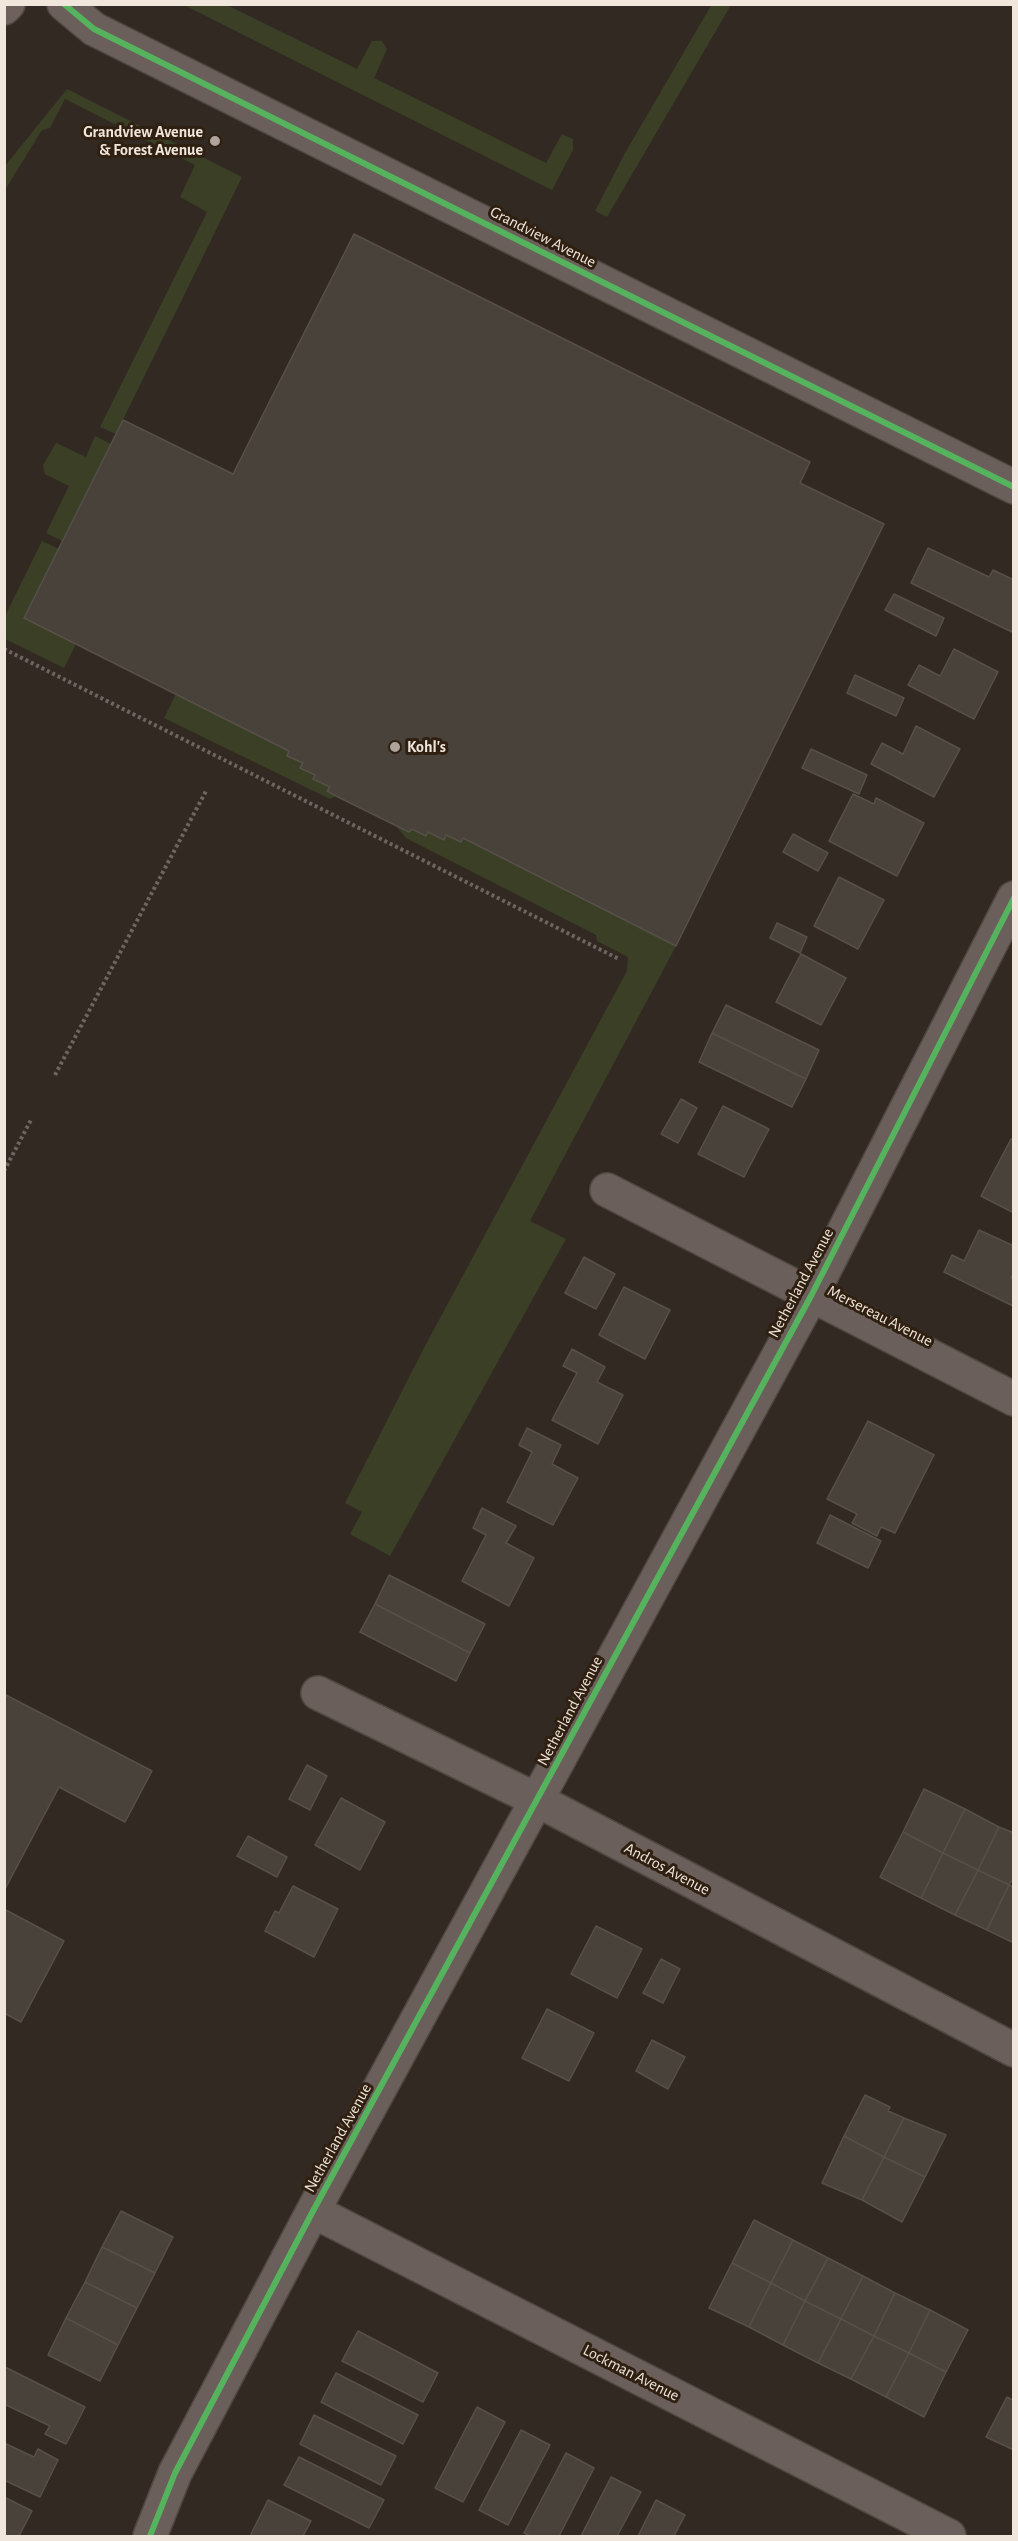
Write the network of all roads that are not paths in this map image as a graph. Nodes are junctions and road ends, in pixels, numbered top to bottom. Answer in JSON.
{"nodes":[{"id":1,"x":8,"y":4,"type":"edge"},
{"id":2,"x":64,"y":4,"type":"edge"},
{"id":3,"x":4,"y":9,"type":"edge"},
{"id":4,"x":1014,"y":487,"type":"edge"},
{"id":5,"x":1014,"y":898,"type":"edge"},
{"id":6,"x":607,"y":1190,"type":"dead end"},
{"id":7,"x":811,"y":1296,"type":"junction"},
{"id":8,"x":1014,"y":1399,"type":"edge"},
{"id":9,"x":318,"y":1693,"type":"dead end"},
{"id":10,"x":537,"y":1800,"type":"junction"},
{"id":11,"x":1014,"y":2049,"type":"edge"},
{"id":12,"x":313,"y":2211,"type":"junction"},
{"id":13,"x":150,"y":2536,"type":"edge"},
{"id":14,"x":949,"y":2536,"type":"edge"}],
"edges":[{"from":1,"to":3,"type":"main road"},
{"from":2,"to":4,"type":"street","name":"Grandview Avenue"},
{"from":5,"to":7,"type":"street","name":"Netherland Avenue"},
{"from":6,"to":7,"type":"street","name":"Mersereau Avenue"},
{"from":7,"to":8,"type":"street","name":"Mersereau Avenue"},
{"from":7,"to":10,"type":"street","name":"Netherland Avenue"},
{"from":9,"to":10,"type":"street","name":"Andros Avenue"},
{"from":10,"to":11,"type":"street","name":"Andros Avenue"},
{"from":10,"to":12,"type":"street","name":"Netherland Avenue"},
{"from":12,"to":13,"type":"street","name":"Netherland Avenue"},
{"from":12,"to":14,"type":"street","name":"Lockman Avenue"}]}
